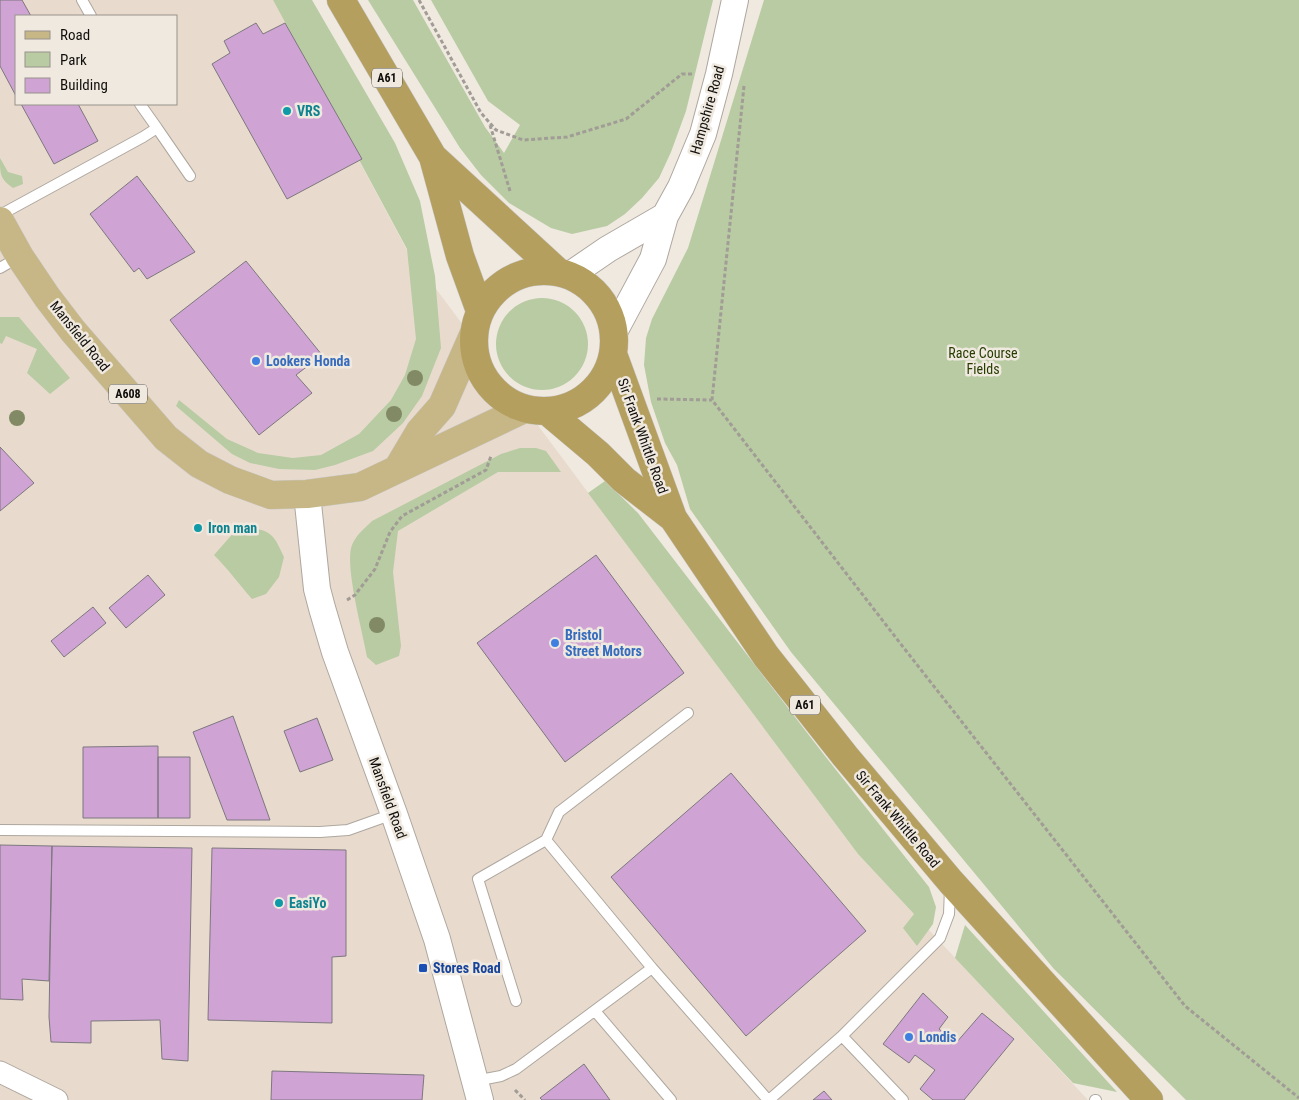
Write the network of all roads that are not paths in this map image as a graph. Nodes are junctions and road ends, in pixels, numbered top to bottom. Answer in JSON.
{"nodes":[{"id":1,"x":82,"y":0,"type":"edge"},
{"id":2,"x":341,"y":0,"type":"edge"},
{"id":3,"x":735,"y":0,"type":"edge"},
{"id":4,"x":90,"y":15,"type":"edge"},
{"id":5,"x":141,"y":105,"type":"edge"},
{"id":6,"x":157,"y":128,"type":"junction"},
{"id":7,"x":433,"y":157,"type":"junction"},
{"id":8,"x":190,"y":176,"type":"dead end"},
{"id":9,"x":0,"y":215,"type":"edge"},
{"id":10,"x":665,"y":216,"type":"junction"},
{"id":11,"x":0,"y":221,"type":"edge"},
{"id":12,"x":10,"y":262,"type":"edge"},
{"id":13,"x":563,"y":273,"type":"junction"},
{"id":14,"x":477,"y":322,"type":"junction"},
{"id":15,"x":613,"y":343,"type":"junction"},
{"id":16,"x":536,"y":410,"type":"junction"},
{"id":17,"x":398,"y":468,"type":"junction"},
{"id":18,"x":307,"y":494,"type":"junction"},
{"id":19,"x":673,"y":518,"type":"junction"},
{"id":20,"x":688,"y":714,"type":"dead end"},
{"id":21,"x":394,"y":814,"type":"junction"},
{"id":22,"x":0,"y":830,"type":"edge"},
{"id":23,"x":546,"y":840,"type":"junction"},
{"id":24,"x":951,"y":882,"type":"junction"},
{"id":25,"x":652,"y":968,"type":"junction"},
{"id":26,"x":516,"y":1001,"type":"dead end"},
{"id":27,"x":595,"y":1011,"type":"junction"},
{"id":28,"x":842,"y":1036,"type":"junction"},
{"id":29,"x":0,"y":1072,"type":"edge"},
{"id":30,"x":478,"y":1091,"type":"edge"},
{"id":31,"x":57,"y":1100,"type":"edge"},
{"id":32,"x":671,"y":1100,"type":"edge"},
{"id":33,"x":769,"y":1100,"type":"edge"},
{"id":34,"x":903,"y":1100,"type":"edge"},
{"id":35,"x":1149,"y":1100,"type":"edge"}],
"edges":[{"from":1,"to":4,"type":"lane"},
{"from":2,"to":7,"type":"highway","number":"A61"},
{"from":3,"to":10,"type":"street","name":"Hampshire Road"},
{"from":5,"to":6,"type":"lane"},
{"from":6,"to":8,"type":"lane"},
{"from":6,"to":9,"type":"lane"},
{"from":7,"to":13,"type":"highway","number":"A61"},
{"from":7,"to":14,"type":"highway","number":"A61"},
{"from":10,"to":13,"type":"street","name":"Hampshire Road"},
{"from":10,"to":15,"type":"street","name":"Hampshire Road"},
{"from":11,"to":12,"type":"main road","name":"Mansfield Road","number":"A608"},
{"from":12,"to":18,"type":"main road","name":"Mansfield Road","number":"A608"},
{"from":13,"to":14,"type":"highway"},
{"from":13,"to":15,"type":"highway"},
{"from":14,"to":16,"type":"highway"},
{"from":14,"to":17,"type":"main road"},
{"from":15,"to":16,"type":"highway"},
{"from":15,"to":19,"type":"highway","name":"Sir Frank Whittle Road","number":"A61"},
{"from":16,"to":17,"type":"main road","name":"Mansfield Road","number":"A608"},
{"from":16,"to":19,"type":"highway","name":"Sir Frank Whittle Road","number":"A61"},
{"from":17,"to":18,"type":"main road","name":"Mansfield Road","number":"A608"},
{"from":18,"to":21,"type":"street","name":"Mansfield Road"},
{"from":19,"to":24,"type":"highway","name":"Sir Frank Whittle Road","number":"A61"},
{"from":20,"to":23,"type":"lane"},
{"from":21,"to":22,"type":"lane"},
{"from":21,"to":30,"type":"street","name":"Mansfield Road"},
{"from":23,"to":25,"type":"lane"},
{"from":23,"to":26,"type":"lane"},
{"from":24,"to":28,"type":"lane"},
{"from":24,"to":35,"type":"highway","name":"Sir Frank Whittle Road","number":"A61"},
{"from":25,"to":27,"type":"lane"},
{"from":25,"to":33,"type":"lane"},
{"from":27,"to":30,"type":"lane"},
{"from":27,"to":32,"type":"lane"},
{"from":28,"to":33,"type":"lane"},
{"from":28,"to":34,"type":"lane"},
{"from":29,"to":31,"type":"street"}]}
